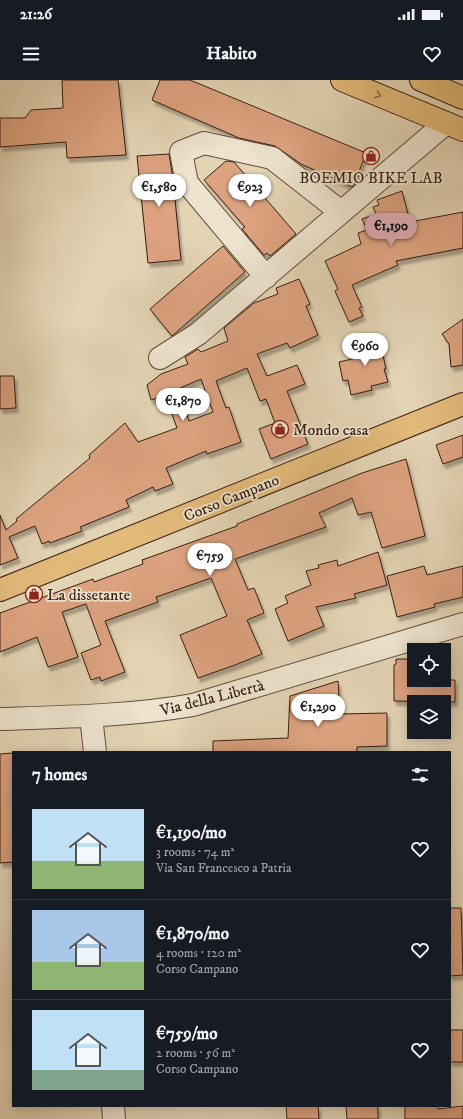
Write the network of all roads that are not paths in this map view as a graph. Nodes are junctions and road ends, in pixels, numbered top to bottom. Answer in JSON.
{"nodes":[{"id":1,"x":342,"y":80,"type":"edge"},
{"id":2,"x":421,"y":80,"type":"edge"},
{"id":3,"x":463,"y":98,"type":"edge"},
{"id":4,"x":454,"y":126,"type":"edge"},
{"id":5,"x":341,"y":212,"type":"junction"},
{"id":6,"x":266,"y":277,"type":"junction"},
{"id":7,"x":160,"y":358,"type":"dead end"},
{"id":8,"x":463,"y":404,"type":"edge"},
{"id":9,"x":0,"y":590,"type":"edge"},
{"id":10,"x":463,"y":624,"type":"edge"},
{"id":11,"x":91,"y":716,"type":"junction"},
{"id":12,"x":0,"y":719,"type":"edge"},
{"id":13,"x":95,"y":751,"type":"edge"},
{"id":14,"x":113,"y":1107,"type":"edge"},
{"id":15,"x":114,"y":1119,"type":"edge"}],
"edges":[{"from":1,"to":4,"type":"main road","one_way":true},
{"from":2,"to":3,"type":"main road"},
{"from":4,"to":5,"type":"street"},
{"from":5,"to":6,"type":"street"},
{"from":5,"to":6,"type":"street"},
{"from":6,"to":7,"type":"street"},
{"from":8,"to":9,"type":"main road","name":"Corso Campano"},
{"from":10,"to":11,"type":"street","name":"Via della Libertà"},
{"from":11,"to":12,"type":"street","name":"Via della Libertà"},
{"from":11,"to":13,"type":"street"},
{"from":14,"to":15,"type":"street"}]}
